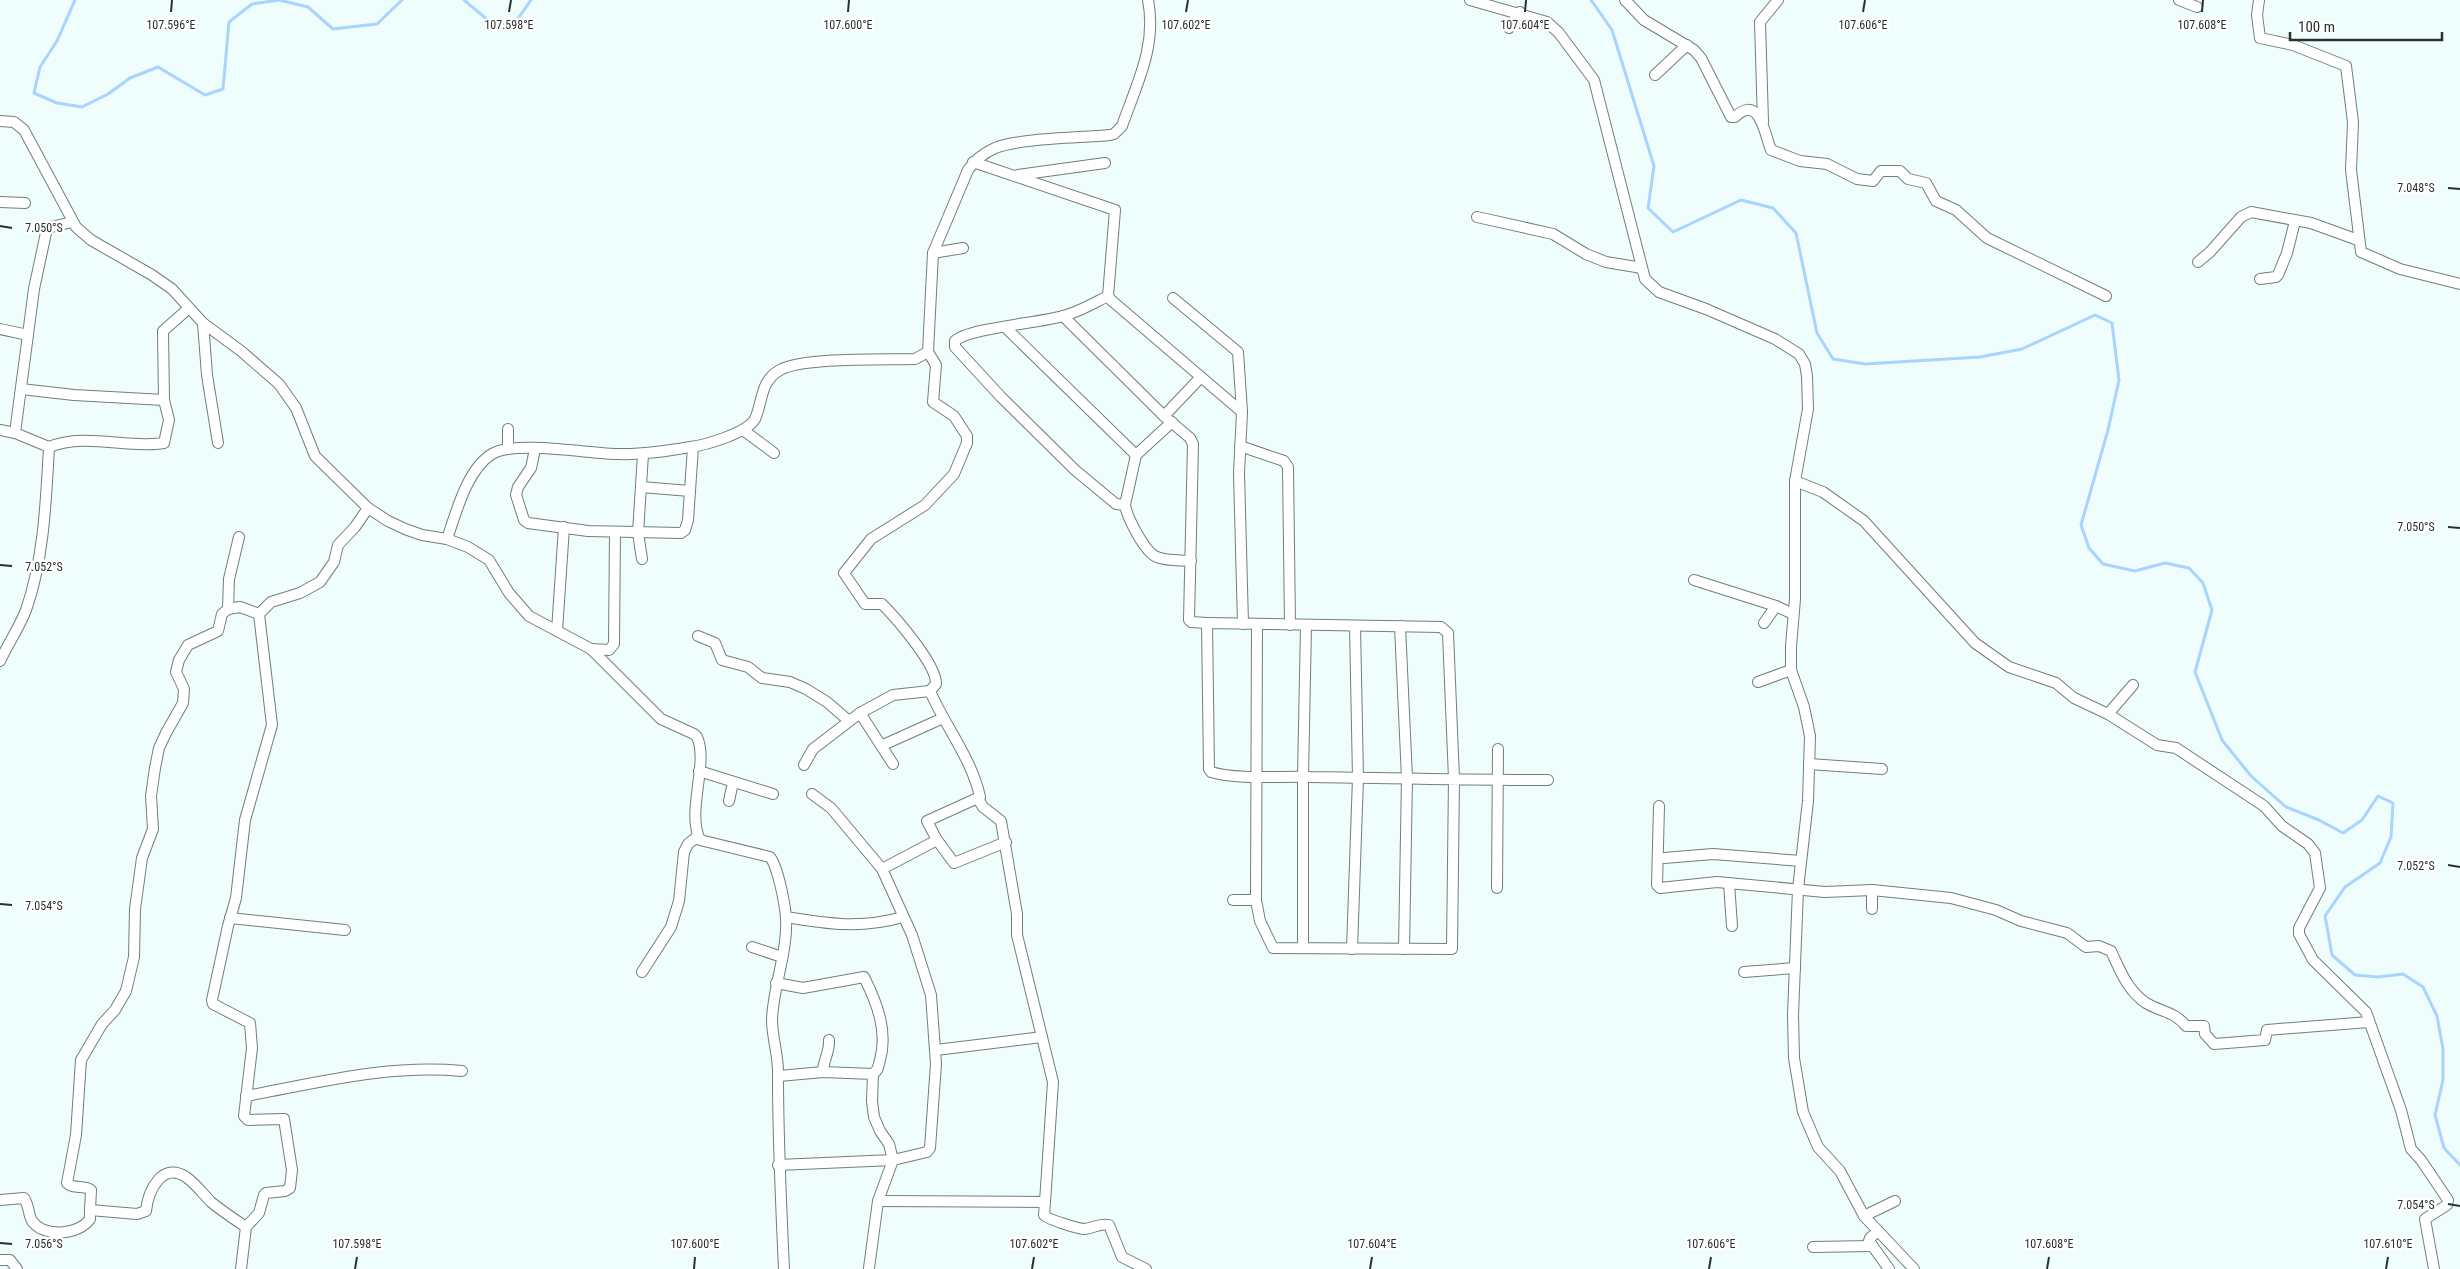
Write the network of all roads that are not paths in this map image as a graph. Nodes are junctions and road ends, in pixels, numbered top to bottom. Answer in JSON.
{"nodes":[{"id":1,"x":1148,"y":0,"type":"edge"},
{"id":2,"x":1470,"y":0,"type":"edge"},
{"id":3,"x":1624,"y":0,"type":"edge"},
{"id":4,"x":1778,"y":0,"type":"edge"},
{"id":5,"x":2179,"y":0,"type":"edge"},
{"id":6,"x":2259,"y":0,"type":"edge"},
{"id":7,"x":2197,"y":7,"type":"dead end"},
{"id":8,"x":1520,"y":12,"type":"junction"},
{"id":9,"x":1509,"y":28,"type":"dead end"},
{"id":10,"x":1687,"y":46,"type":"junction"},
{"id":11,"x":1655,"y":75,"type":"dead end"},
{"id":12,"x":0,"y":120,"type":"edge"},
{"id":13,"x":1763,"y":123,"type":"junction"},
{"id":14,"x":973,"y":162,"type":"junction"},
{"id":15,"x":1105,"y":163,"type":"dead end"},
{"id":16,"x":1015,"y":176,"type":"junction"},
{"id":17,"x":0,"y":202,"type":"edge"},
{"id":18,"x":25,"y":203,"type":"dead end"},
{"id":19,"x":1477,"y":217,"type":"dead end"},
{"id":20,"x":2295,"y":221,"type":"junction"},
{"id":21,"x":72,"y":222,"type":"junction"},
{"id":22,"x":2358,"y":240,"type":"junction"},
{"id":23,"x":963,"y":248,"type":"dead end"},
{"id":24,"x":933,"y":253,"type":"junction"},
{"id":25,"x":2198,"y":262,"type":"dead end"},
{"id":26,"x":1642,"y":268,"type":"junction"},
{"id":27,"x":2260,"y":279,"type":"dead end"},
{"id":28,"x":2460,"y":284,"type":"edge"},
{"id":29,"x":1108,"y":296,"type":"junction"},
{"id":30,"x":2106,"y":296,"type":"dead end"},
{"id":31,"x":1174,"y":298,"type":"dead end"},
{"id":32,"x":189,"y":308,"type":"junction"},
{"id":33,"x":1063,"y":316,"type":"junction"},
{"id":34,"x":203,"y":323,"type":"junction"},
{"id":35,"x":1006,"y":328,"type":"junction"},
{"id":36,"x":0,"y":329,"type":"edge"},
{"id":37,"x":28,"y":335,"type":"junction"},
{"id":38,"x":930,"y":354,"type":"junction"},
{"id":39,"x":1201,"y":377,"type":"junction"},
{"id":40,"x":21,"y":389,"type":"junction"},
{"id":41,"x":164,"y":400,"type":"junction"},
{"id":42,"x":1242,"y":412,"type":"junction"},
{"id":43,"x":1168,"y":419,"type":"junction"},
{"id":44,"x":508,"y":429,"type":"dead end"},
{"id":45,"x":0,"y":430,"type":"edge"},
{"id":46,"x":742,"y":430,"type":"junction"},
{"id":47,"x":15,"y":433,"type":"junction"},
{"id":48,"x":218,"y":443,"type":"dead end"},
{"id":49,"x":1240,"y":446,"type":"junction"},
{"id":50,"x":50,"y":447,"type":"junction"},
{"id":51,"x":692,"y":447,"type":"junction"},
{"id":52,"x":508,"y":448,"type":"junction"},
{"id":53,"x":535,"y":449,"type":"junction"},
{"id":54,"x":774,"y":453,"type":"dead end"},
{"id":55,"x":643,"y":454,"type":"junction"},
{"id":56,"x":1136,"y":455,"type":"junction"},
{"id":57,"x":1795,"y":481,"type":"junction"},
{"id":58,"x":641,"y":487,"type":"junction"},
{"id":59,"x":690,"y":491,"type":"junction"},
{"id":60,"x":1125,"y":505,"type":"junction"},
{"id":61,"x":368,"y":508,"type":"junction"},
{"id":62,"x":564,"y":527,"type":"junction"},
{"id":63,"x":615,"y":532,"type":"junction"},
{"id":64,"x":638,"y":533,"type":"junction"},
{"id":65,"x":239,"y":537,"type":"dead end"},
{"id":66,"x":447,"y":539,"type":"junction"},
{"id":67,"x":642,"y":559,"type":"dead end"},
{"id":68,"x":1191,"y":561,"type":"junction"},
{"id":69,"x":1694,"y":580,"type":"dead end"},
{"id":70,"x":1776,"y":606,"type":"junction"},
{"id":71,"x":228,"y":609,"type":"junction"},
{"id":72,"x":259,"y":614,"type":"junction"},
{"id":73,"x":1793,"y":614,"type":"junction"},
{"id":74,"x":1207,"y":623,"type":"junction"},
{"id":75,"x":1764,"y":623,"type":"dead end"},
{"id":76,"x":1243,"y":624,"type":"junction"},
{"id":77,"x":1257,"y":624,"type":"junction"},
{"id":78,"x":1290,"y":625,"type":"junction"},
{"id":79,"x":1306,"y":626,"type":"junction"},
{"id":80,"x":1355,"y":626,"type":"junction"},
{"id":81,"x":1400,"y":626,"type":"junction"},
{"id":82,"x":557,"y":631,"type":"junction"},
{"id":83,"x":698,"y":636,"type":"dead end"},
{"id":84,"x":591,"y":648,"type":"junction"},
{"id":85,"x":0,"y":662,"type":"edge"},
{"id":86,"x":1791,"y":670,"type":"junction"},
{"id":87,"x":1758,"y":682,"type":"dead end"},
{"id":88,"x":2133,"y":685,"type":"dead end"},
{"id":89,"x":930,"y":692,"type":"junction"},
{"id":90,"x":860,"y":713,"type":"junction"},
{"id":91,"x":2108,"y":714,"type":"junction"},
{"id":92,"x":942,"y":719,"type":"junction"},
{"id":93,"x":849,"y":721,"type":"junction"},
{"id":94,"x":883,"y":745,"type":"junction"},
{"id":95,"x":1498,"y":749,"type":"dead end"},
{"id":96,"x":893,"y":764,"type":"dead end"},
{"id":97,"x":1809,"y":764,"type":"junction"},
{"id":98,"x":804,"y":765,"type":"dead end"},
{"id":99,"x":1882,"y":769,"type":"dead end"},
{"id":100,"x":699,"y":771,"type":"junction"},
{"id":101,"x":1257,"y":776,"type":"junction"},
{"id":102,"x":1303,"y":777,"type":"junction"},
{"id":103,"x":1358,"y":778,"type":"junction"},
{"id":104,"x":1407,"y":778,"type":"junction"},
{"id":105,"x":1454,"y":779,"type":"junction"},
{"id":106,"x":1499,"y":780,"type":"junction"},
{"id":107,"x":1548,"y":780,"type":"dead end"},
{"id":108,"x":733,"y":782,"type":"junction"},
{"id":109,"x":773,"y":794,"type":"dead end"},
{"id":110,"x":812,"y":794,"type":"dead end"},
{"id":111,"x":978,"y":799,"type":"junction"},
{"id":112,"x":729,"y":801,"type":"dead end"},
{"id":113,"x":1659,"y":806,"type":"dead end"},
{"id":114,"x":698,"y":836,"type":"junction"},
{"id":115,"x":937,"y":840,"type":"junction"},
{"id":116,"x":1006,"y":842,"type":"junction"},
{"id":117,"x":1664,"y":858,"type":"dead end"},
{"id":118,"x":1801,"y":861,"type":"junction"},
{"id":119,"x":882,"y":869,"type":"junction"},
{"id":120,"x":1730,"y":883,"type":"junction"},
{"id":121,"x":1497,"y":888,"type":"dead end"},
{"id":122,"x":1798,"y":889,"type":"junction"},
{"id":123,"x":1872,"y":890,"type":"junction"},
{"id":124,"x":1233,"y":900,"type":"dead end"},
{"id":125,"x":1256,"y":900,"type":"junction"},
{"id":126,"x":1872,"y":910,"type":"dead end"},
{"id":127,"x":786,"y":917,"type":"junction"},
{"id":128,"x":903,"y":917,"type":"junction"},
{"id":129,"x":230,"y":918,"type":"junction"},
{"id":130,"x":1732,"y":926,"type":"dead end"},
{"id":131,"x":344,"y":930,"type":"dead end"},
{"id":132,"x":752,"y":947,"type":"dead end"},
{"id":133,"x":1303,"y":948,"type":"junction"},
{"id":134,"x":1352,"y":949,"type":"junction"},
{"id":135,"x":1404,"y":949,"type":"junction"},
{"id":136,"x":782,"y":957,"type":"junction"},
{"id":137,"x":1795,"y":968,"type":"junction"},
{"id":138,"x":642,"y":972,"type":"dead end"},
{"id":139,"x":1744,"y":972,"type":"dead end"},
{"id":140,"x":776,"y":983,"type":"junction"},
{"id":141,"x":2369,"y":1022,"type":"junction"},
{"id":142,"x":1042,"y":1037,"type":"junction"},
{"id":143,"x":829,"y":1040,"type":"dead end"},
{"id":144,"x":936,"y":1050,"type":"junction"},
{"id":145,"x":462,"y":1071,"type":"dead end"},
{"id":146,"x":823,"y":1072,"type":"junction"},
{"id":147,"x":873,"y":1074,"type":"junction"},
{"id":148,"x":778,"y":1076,"type":"junction"},
{"id":149,"x":246,"y":1096,"type":"junction"},
{"id":150,"x":892,"y":1160,"type":"junction"},
{"id":151,"x":778,"y":1165,"type":"junction"},
{"id":152,"x":0,"y":1200,"type":"edge"},
{"id":153,"x":878,"y":1201,"type":"junction"},
{"id":154,"x":1894,"y":1201,"type":"dead end"},
{"id":155,"x":1045,"y":1202,"type":"junction"},
{"id":156,"x":90,"y":1210,"type":"junction"},
{"id":157,"x":1864,"y":1216,"type":"junction"},
{"id":158,"x":246,"y":1227,"type":"junction"},
{"id":159,"x":1878,"y":1231,"type":"junction"},
{"id":160,"x":1872,"y":1246,"type":"junction"},
{"id":161,"x":1813,"y":1247,"type":"dead end"},
{"id":162,"x":0,"y":1260,"type":"edge"},
{"id":163,"x":869,"y":1268,"type":"edge"},
{"id":164,"x":17,"y":1269,"type":"edge"},
{"id":165,"x":241,"y":1269,"type":"edge"},
{"id":166,"x":784,"y":1269,"type":"edge"},
{"id":167,"x":1146,"y":1269,"type":"edge"},
{"id":168,"x":1889,"y":1269,"type":"edge"},
{"id":169,"x":1914,"y":1269,"type":"edge"},
{"id":170,"x":2434,"y":1269,"type":"edge"}],
"edges":[{"from":1,"to":14,"type":"street"},
{"from":2,"to":8,"type":"street"},
{"from":3,"to":10,"type":"street"},
{"from":4,"to":13,"type":"street"},
{"from":5,"to":7,"type":"street"},
{"from":6,"to":22,"type":"street"},
{"from":8,"to":9,"type":"street"},
{"from":8,"to":26,"type":"street"},
{"from":10,"to":11,"type":"street"},
{"from":10,"to":13,"type":"street"},
{"from":12,"to":21,"type":"street"},
{"from":13,"to":30,"type":"street"},
{"from":14,"to":16,"type":"street"},
{"from":14,"to":24,"type":"street"},
{"from":15,"to":16,"type":"street"},
{"from":16,"to":29,"type":"street"},
{"from":17,"to":18,"type":"street"},
{"from":19,"to":26,"type":"street"},
{"from":20,"to":22,"type":"street"},
{"from":20,"to":25,"type":"street"},
{"from":20,"to":27,"type":"street"},
{"from":21,"to":32,"type":"street"},
{"from":21,"to":37,"type":"street"},
{"from":22,"to":28,"type":"street"},
{"from":23,"to":24,"type":"street"},
{"from":24,"to":38,"type":"street"},
{"from":26,"to":57,"type":"street"},
{"from":29,"to":33,"type":"street"},
{"from":29,"to":39,"type":"street"},
{"from":31,"to":42,"type":"street"},
{"from":32,"to":34,"type":"street"},
{"from":32,"to":41,"type":"street"},
{"from":33,"to":35,"type":"street"},
{"from":33,"to":43,"type":"street"},
{"from":34,"to":48,"type":"street"},
{"from":34,"to":61,"type":"street"},
{"from":35,"to":56,"type":"street"},
{"from":35,"to":60,"type":"street"},
{"from":36,"to":37,"type":"street"},
{"from":37,"to":40,"type":"street"},
{"from":38,"to":46,"type":"street"},
{"from":38,"to":89,"type":"street"},
{"from":39,"to":42,"type":"street"},
{"from":39,"to":43,"type":"street"},
{"from":40,"to":41,"type":"street"},
{"from":40,"to":47,"type":"street"},
{"from":41,"to":50,"type":"street"},
{"from":42,"to":49,"type":"street"},
{"from":43,"to":56,"type":"street"},
{"from":43,"to":68,"type":"street"},
{"from":44,"to":52,"type":"street"},
{"from":45,"to":47,"type":"street"},
{"from":46,"to":51,"type":"street"},
{"from":46,"to":54,"type":"street"},
{"from":47,"to":50,"type":"street"},
{"from":49,"to":76,"type":"street"},
{"from":49,"to":78,"type":"street"},
{"from":50,"to":85,"type":"street"},
{"from":51,"to":55,"type":"street"},
{"from":51,"to":59,"type":"street"},
{"from":52,"to":53,"type":"street"},
{"from":52,"to":66,"type":"street"},
{"from":53,"to":55,"type":"street"},
{"from":53,"to":62,"type":"street"},
{"from":55,"to":58,"type":"street"},
{"from":56,"to":60,"type":"street"},
{"from":57,"to":73,"type":"street"},
{"from":57,"to":91,"type":"street"},
{"from":58,"to":59,"type":"street"},
{"from":58,"to":64,"type":"street"},
{"from":59,"to":64,"type":"street"},
{"from":60,"to":68,"type":"street"},
{"from":61,"to":66,"type":"street"},
{"from":61,"to":72,"type":"street"},
{"from":62,"to":63,"type":"street"},
{"from":62,"to":82,"type":"street"},
{"from":63,"to":64,"type":"street"},
{"from":63,"to":84,"type":"street"},
{"from":64,"to":67,"type":"street"},
{"from":65,"to":71,"type":"street"},
{"from":66,"to":82,"type":"street"},
{"from":68,"to":74,"type":"street"},
{"from":69,"to":70,"type":"street"},
{"from":70,"to":73,"type":"street"},
{"from":70,"to":75,"type":"street"},
{"from":71,"to":72,"type":"street"},
{"from":71,"to":156,"type":"street"},
{"from":72,"to":129,"type":"street"},
{"from":73,"to":86,"type":"street"},
{"from":74,"to":76,"type":"street"},
{"from":74,"to":101,"type":"street"},
{"from":76,"to":77,"type":"street"},
{"from":77,"to":78,"type":"street"},
{"from":77,"to":101,"type":"street"},
{"from":78,"to":79,"type":"street"},
{"from":79,"to":80,"type":"street"},
{"from":79,"to":102,"type":"street"},
{"from":80,"to":81,"type":"street"},
{"from":80,"to":103,"type":"street"},
{"from":81,"to":104,"type":"street"},
{"from":81,"to":105,"type":"street"},
{"from":82,"to":84,"type":"street"},
{"from":83,"to":93,"type":"street"},
{"from":84,"to":100,"type":"street"},
{"from":86,"to":87,"type":"street"},
{"from":86,"to":97,"type":"street"},
{"from":88,"to":91,"type":"street"},
{"from":89,"to":90,"type":"street"},
{"from":89,"to":92,"type":"street"},
{"from":90,"to":93,"type":"street"},
{"from":90,"to":94,"type":"street"},
{"from":91,"to":141,"type":"street"},
{"from":92,"to":94,"type":"street"},
{"from":92,"to":111,"type":"street"},
{"from":93,"to":98,"type":"street"},
{"from":94,"to":96,"type":"street"},
{"from":95,"to":106,"type":"street"},
{"from":97,"to":99,"type":"street"},
{"from":97,"to":118,"type":"street"},
{"from":100,"to":108,"type":"street"},
{"from":100,"to":114,"type":"street"},
{"from":101,"to":102,"type":"street"},
{"from":101,"to":125,"type":"street"},
{"from":102,"to":103,"type":"street"},
{"from":102,"to":133,"type":"street"},
{"from":103,"to":104,"type":"street"},
{"from":103,"to":134,"type":"street"},
{"from":104,"to":105,"type":"street"},
{"from":104,"to":135,"type":"street"},
{"from":105,"to":106,"type":"street"},
{"from":105,"to":135,"type":"street"},
{"from":106,"to":107,"type":"street"},
{"from":106,"to":121,"type":"street"},
{"from":108,"to":109,"type":"street"},
{"from":108,"to":112,"type":"street"},
{"from":110,"to":119,"type":"street"},
{"from":111,"to":115,"type":"street"},
{"from":111,"to":116,"type":"street"},
{"from":113,"to":120,"type":"street"},
{"from":114,"to":127,"type":"street"},
{"from":114,"to":138,"type":"street"},
{"from":115,"to":116,"type":"street"},
{"from":115,"to":119,"type":"street"},
{"from":116,"to":142,"type":"street"},
{"from":117,"to":118,"type":"street"},
{"from":118,"to":122,"type":"street"},
{"from":119,"to":128,"type":"street"},
{"from":120,"to":122,"type":"street"},
{"from":120,"to":130,"type":"street"},
{"from":122,"to":123,"type":"street"},
{"from":122,"to":137,"type":"street"},
{"from":123,"to":126,"type":"street"},
{"from":123,"to":141,"type":"street"},
{"from":124,"to":125,"type":"street"},
{"from":125,"to":133,"type":"street"},
{"from":127,"to":128,"type":"street"},
{"from":127,"to":136,"type":"street"},
{"from":128,"to":144,"type":"street"},
{"from":129,"to":131,"type":"street"},
{"from":129,"to":149,"type":"street"},
{"from":132,"to":136,"type":"street"},
{"from":133,"to":134,"type":"street"},
{"from":134,"to":135,"type":"street"},
{"from":136,"to":140,"type":"street"},
{"from":137,"to":139,"type":"street"},
{"from":137,"to":157,"type":"street"},
{"from":140,"to":147,"type":"street"},
{"from":140,"to":148,"type":"street"},
{"from":141,"to":170,"type":"street"},
{"from":142,"to":144,"type":"street"},
{"from":142,"to":155,"type":"street"},
{"from":143,"to":146,"type":"street"},
{"from":144,"to":150,"type":"street"},
{"from":145,"to":149,"type":"street"},
{"from":146,"to":147,"type":"street"},
{"from":146,"to":148,"type":"street"},
{"from":147,"to":150,"type":"street"},
{"from":148,"to":151,"type":"street"},
{"from":149,"to":158,"type":"street"},
{"from":150,"to":151,"type":"street"},
{"from":150,"to":153,"type":"street"},
{"from":151,"to":166,"type":"street"},
{"from":152,"to":156,"type":"street"},
{"from":153,"to":155,"type":"street"},
{"from":153,"to":163,"type":"street"},
{"from":154,"to":157,"type":"street"},
{"from":155,"to":167,"type":"street"},
{"from":156,"to":158,"type":"street"},
{"from":157,"to":159,"type":"street"},
{"from":158,"to":165,"type":"street"},
{"from":159,"to":160,"type":"street"},
{"from":159,"to":169,"type":"street"},
{"from":160,"to":161,"type":"street"},
{"from":160,"to":168,"type":"street"},
{"from":162,"to":164,"type":"street"}]}
